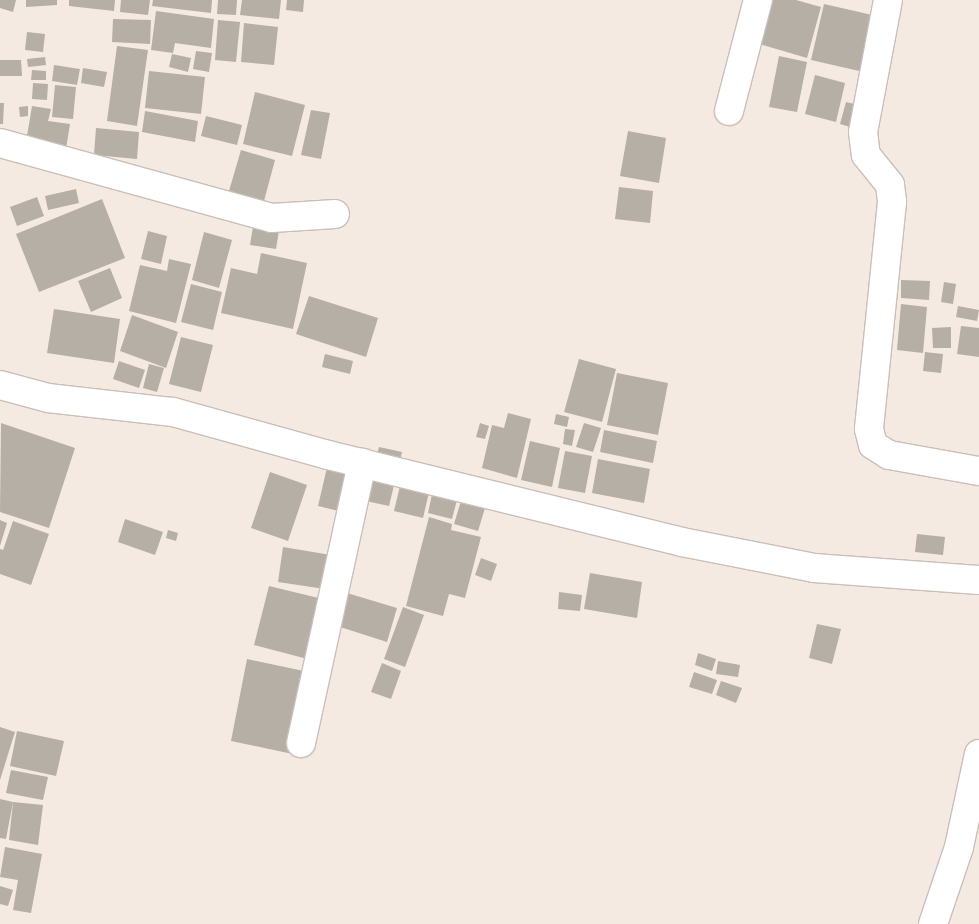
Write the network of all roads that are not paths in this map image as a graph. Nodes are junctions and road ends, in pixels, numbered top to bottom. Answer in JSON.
{"nodes":[{"id":1,"x":758,"y":0,"type":"edge"},
{"id":2,"x":888,"y":0,"type":"edge"},
{"id":3,"x":729,"y":110,"type":"dead end"},
{"id":4,"x":0,"y":143,"type":"edge"},
{"id":5,"x":334,"y":214,"type":"dead end"},
{"id":6,"x":0,"y":386,"type":"edge"},
{"id":7,"x":362,"y":463,"type":"junction"},
{"id":8,"x":979,"y":471,"type":"edge"},
{"id":9,"x":979,"y":580,"type":"edge"},
{"id":10,"x":301,"y":743,"type":"dead end"},
{"id":11,"x":979,"y":754,"type":"edge"},
{"id":12,"x":933,"y":924,"type":"edge"}],
"edges":[{"from":1,"to":3,"type":"street"},
{"from":2,"to":8,"type":"street"},
{"from":4,"to":5,"type":"street"},
{"from":6,"to":7,"type":"street"},
{"from":7,"to":9,"type":"street"},
{"from":7,"to":10,"type":"street"},
{"from":11,"to":12,"type":"street"}]}
